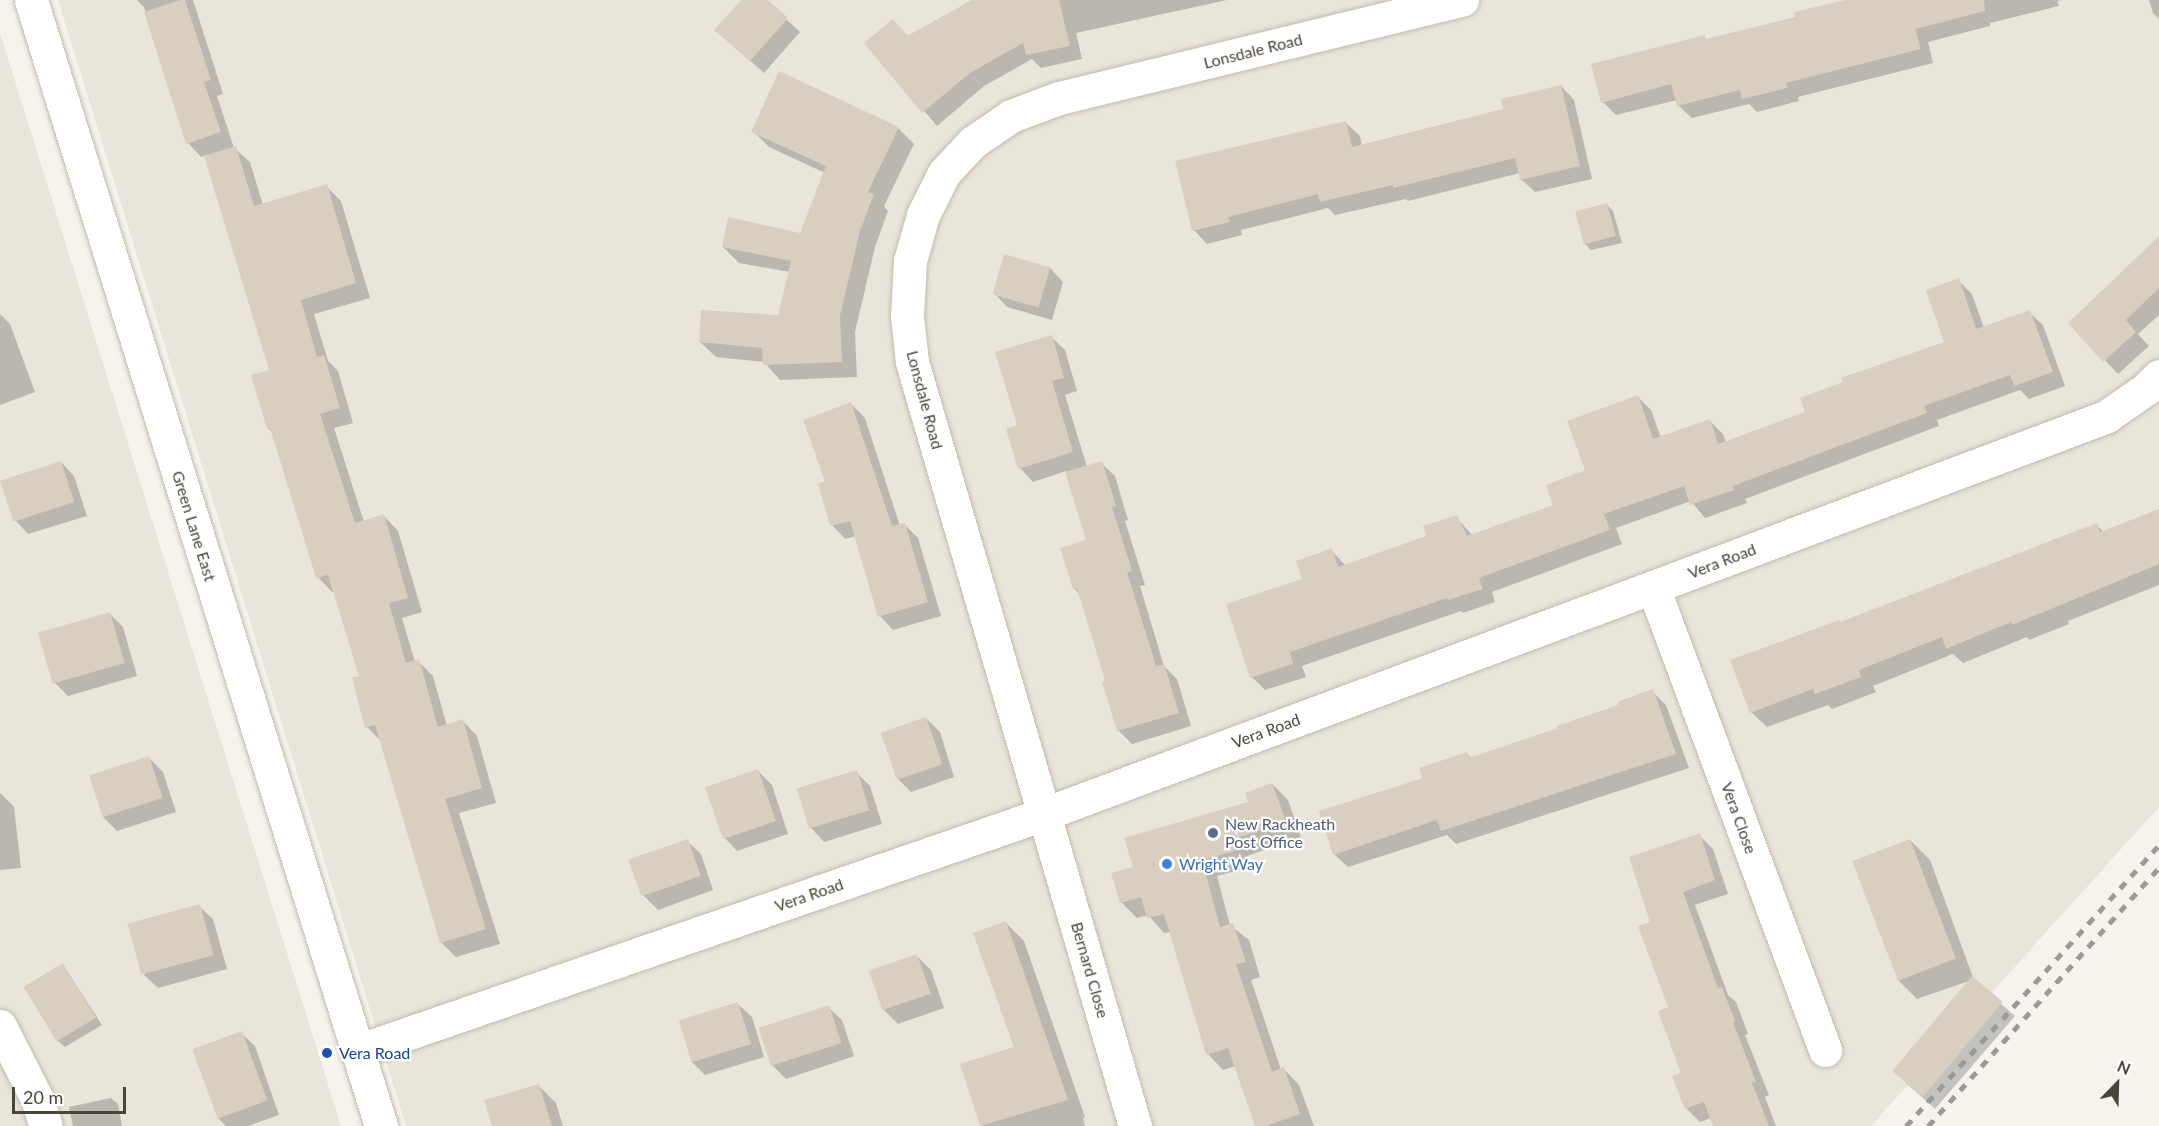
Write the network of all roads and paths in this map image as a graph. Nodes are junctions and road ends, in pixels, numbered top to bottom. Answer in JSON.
{"nodes":[{"id":1,"x":31,"y":0,"type":"edge"},
{"id":2,"x":1462,"y":0,"type":"edge"},
{"id":3,"x":2159,"y":376,"type":"edge"},
{"id":4,"x":1653,"y":587,"type":"junction"},
{"id":5,"x":1044,"y":814,"type":"junction"},
{"id":6,"x":0,"y":1026,"type":"edge"},
{"id":7,"x":1825,"y":1050,"type":"dead end"},
{"id":8,"x":357,"y":1051,"type":"junction"},
{"id":9,"x":46,"y":1126,"type":"edge"},
{"id":10,"x":381,"y":1126,"type":"edge"},
{"id":11,"x":1136,"y":1126,"type":"edge"}],
"edges":[{"from":1,"to":8,"type":"street","name":"Green Lane East"},
{"from":2,"to":5,"type":"street","name":"Lonsdale Road"},
{"from":3,"to":4,"type":"street","name":"Vera Road"},
{"from":4,"to":5,"type":"street","name":"Vera Road"},
{"from":4,"to":7,"type":"street","name":"Vera Close"},
{"from":5,"to":8,"type":"street","name":"Vera Road"},
{"from":5,"to":11,"type":"street","name":"Bernard Close"},
{"from":6,"to":9,"type":"street"},
{"from":8,"to":10,"type":"street","name":"Green Lane East"}]}
